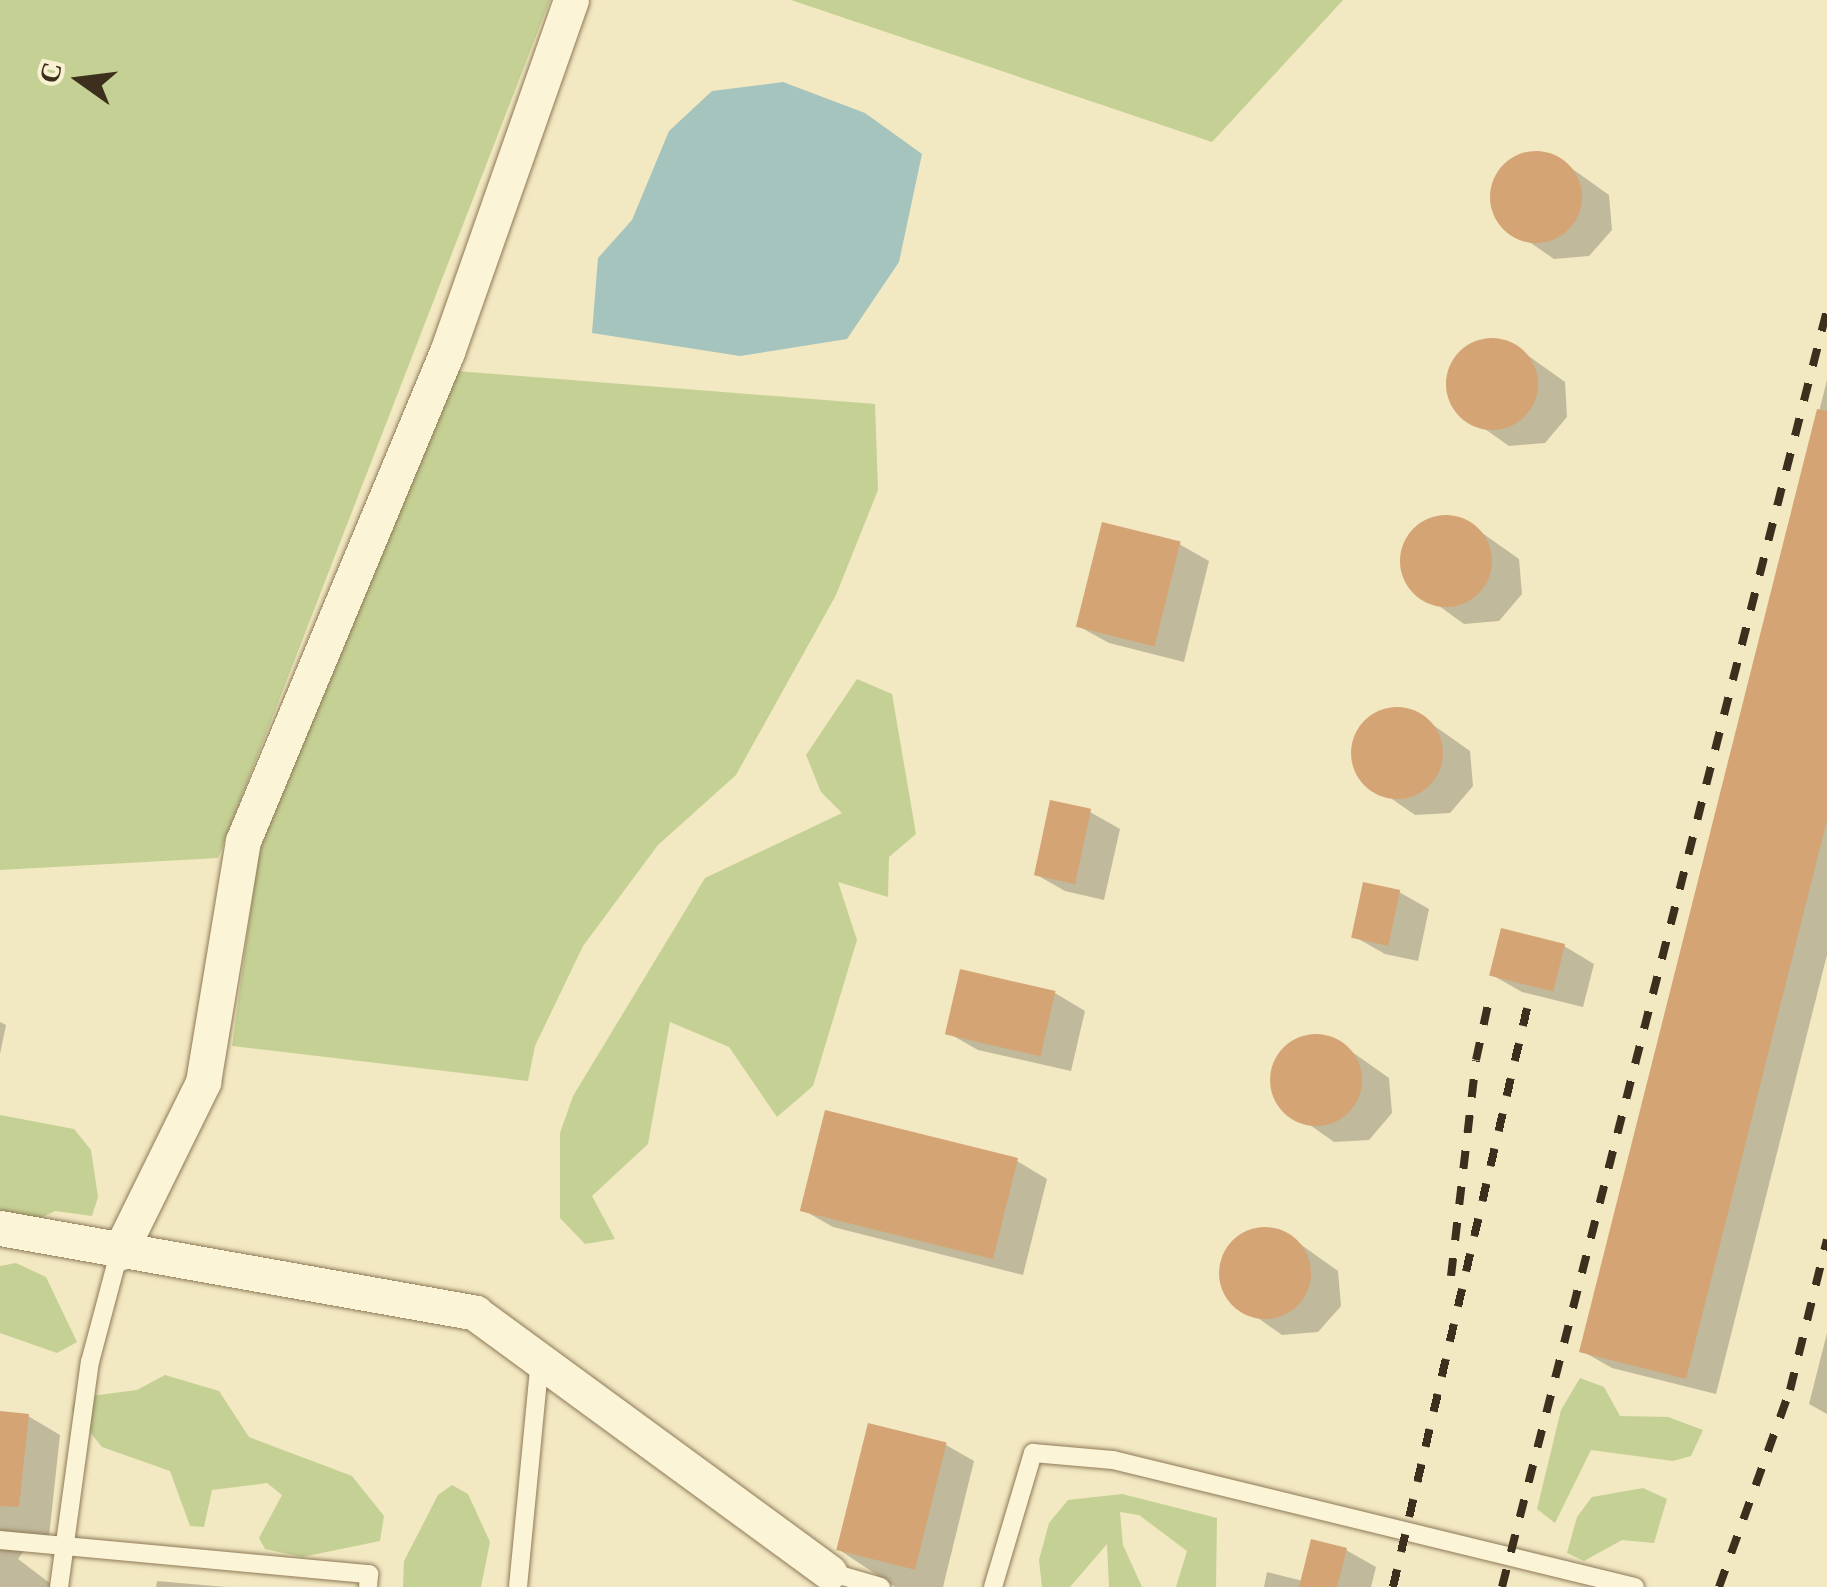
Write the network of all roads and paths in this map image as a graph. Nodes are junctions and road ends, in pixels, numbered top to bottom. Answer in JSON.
{"nodes":[{"id":1,"x":571,"y":0,"type":"edge"},
{"id":2,"x":0,"y":1228,"type":"edge"},
{"id":3,"x":119,"y":1253,"type":"junction"},
{"id":4,"x":540,"y":1360,"type":"junction"},
{"id":5,"x":0,"y":1540,"type":"edge"},
{"id":6,"x":63,"y":1547,"type":"junction"},
{"id":7,"x":829,"y":1572,"type":"joint"},
{"id":8,"x":59,"y":1587,"type":"edge"},
{"id":9,"x":368,"y":1587,"type":"edge"},
{"id":10,"x":518,"y":1587,"type":"edge"},
{"id":11,"x":881,"y":1587,"type":"edge"},
{"id":12,"x":993,"y":1587,"type":"edge"},
{"id":13,"x":1634,"y":1587,"type":"edge"}],
"edges":[{"from":1,"to":3,"type":"street"},
{"from":2,"to":3,"type":"street"},
{"from":3,"to":4,"type":"street"},
{"from":3,"to":6,"type":"lane"},
{"from":4,"to":7,"type":"street"},
{"from":4,"to":10,"type":"lane"},
{"from":5,"to":6,"type":"lane"},
{"from":6,"to":8,"type":"lane"},
{"from":6,"to":9,"type":"lane"},
{"from":7,"to":11,"type":"lane"},
{"from":12,"to":13,"type":"lane"}]}
